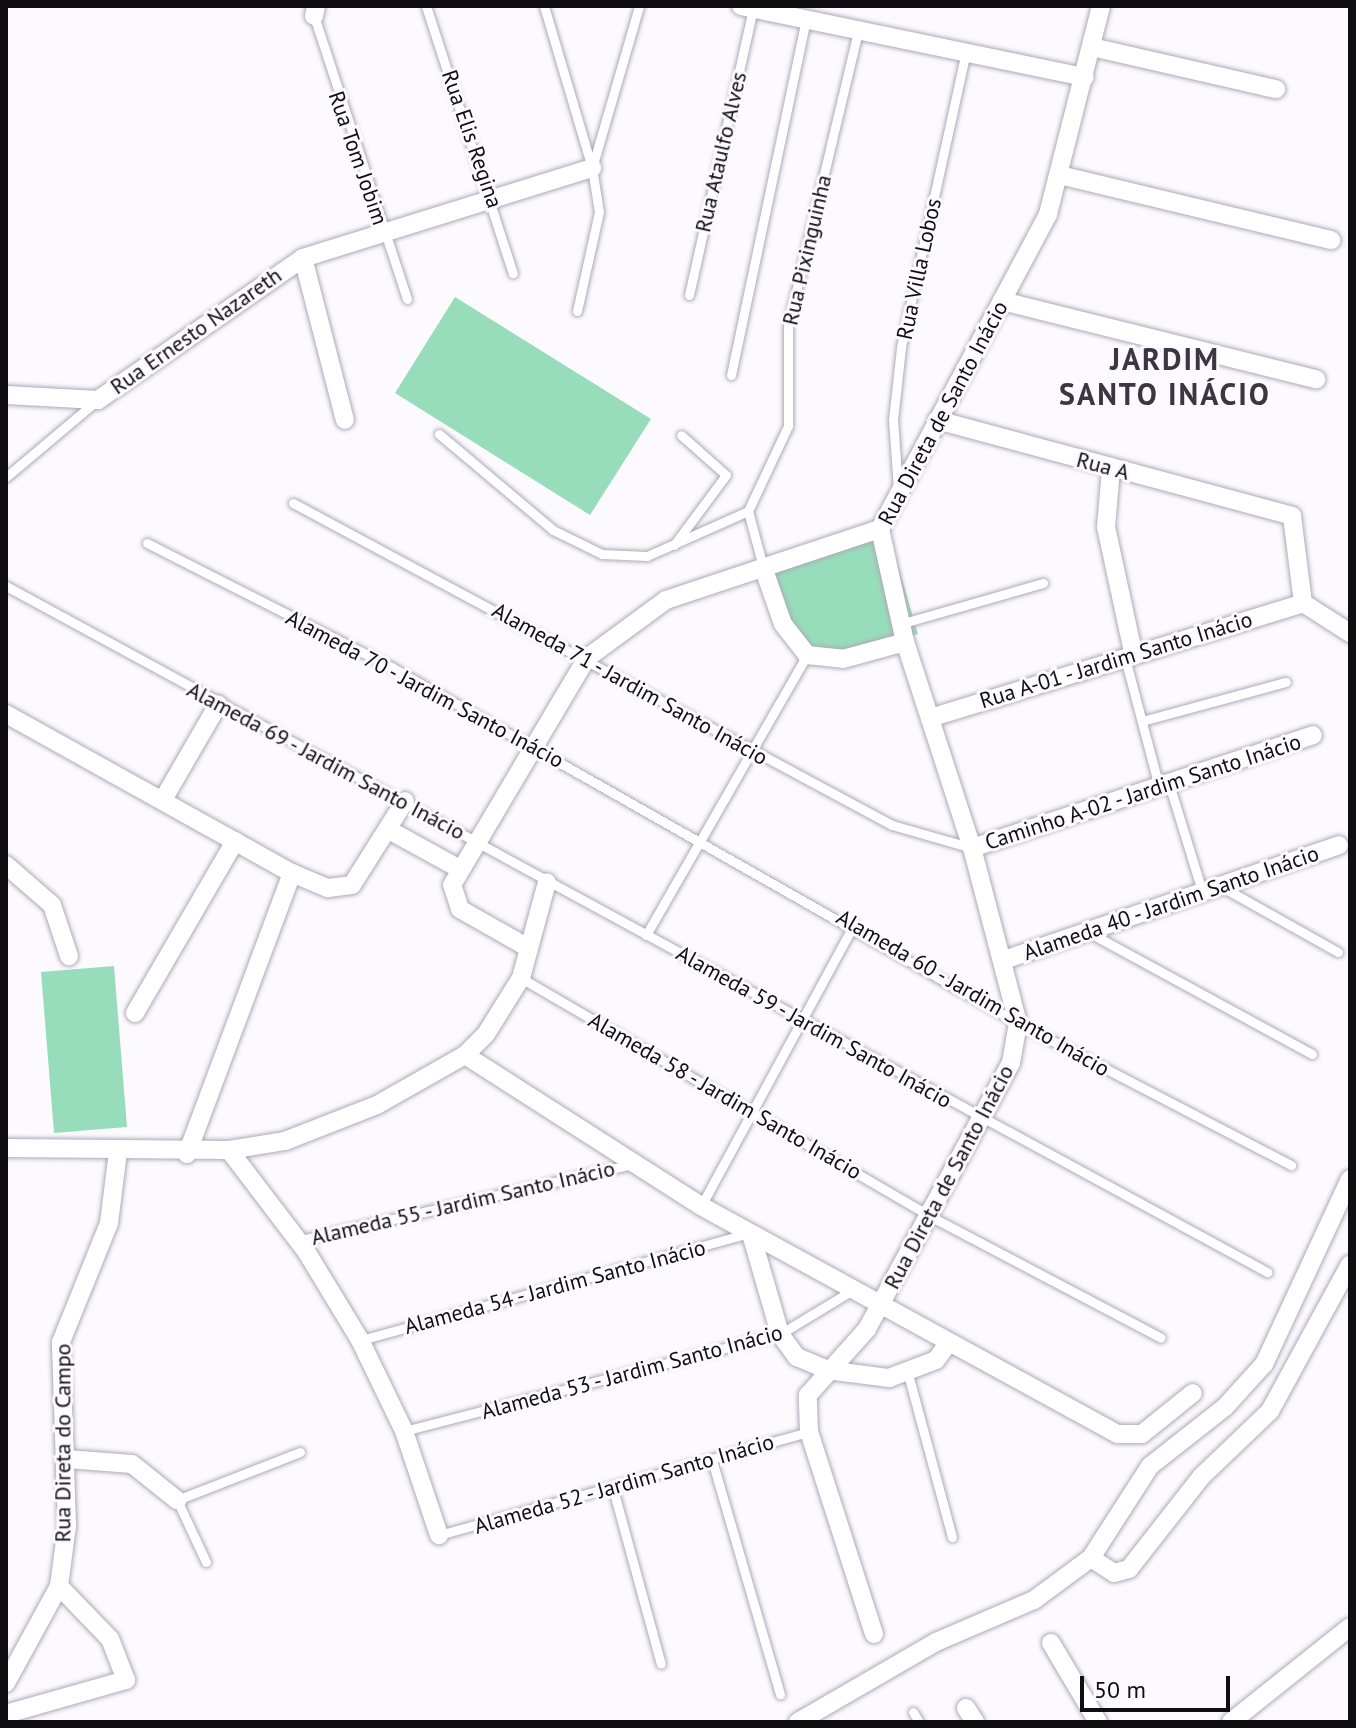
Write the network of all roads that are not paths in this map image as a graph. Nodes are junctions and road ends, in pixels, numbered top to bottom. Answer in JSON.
{"nodes":[{"id":1,"x":426,"y":6,"type":"edge"},
{"id":2,"x":544,"y":6,"type":"edge"},
{"id":3,"x":639,"y":6,"type":"edge"},
{"id":4,"x":1101,"y":6,"type":"edge"},
{"id":5,"x":747,"y":7,"type":"edge"},
{"id":6,"x":315,"y":11,"type":"edge"},
{"id":7,"x":806,"y":20,"type":"junction"},
{"id":8,"x":858,"y":31,"type":"junction"},
{"id":9,"x":1092,"y":47,"type":"junction"},
{"id":10,"x":966,"y":51,"type":"junction"},
{"id":11,"x":1085,"y":77,"type":"junction"},
{"id":12,"x":1276,"y":89,"type":"dead end"},
{"id":13,"x":592,"y":168,"type":"junction"},
{"id":14,"x":1064,"y":176,"type":"junction"},
{"id":15,"x":493,"y":197,"type":"junction"},
{"id":16,"x":383,"y":231,"type":"junction"},
{"id":17,"x":1331,"y":240,"type":"dead end"},
{"id":18,"x":303,"y":258,"type":"junction"},
{"id":19,"x":513,"y":273,"type":"dead end"},
{"id":20,"x":689,"y":295,"type":"dead end"},
{"id":21,"x":407,"y":299,"type":"dead end"},
{"id":22,"x":1002,"y":301,"type":"junction"},
{"id":23,"x":577,"y":311,"type":"dead end"},
{"id":24,"x":731,"y":375,"type":"dead end"},
{"id":25,"x":1316,"y":379,"type":"dead end"},
{"id":26,"x":6,"y":395,"type":"edge"},
{"id":27,"x":98,"y":400,"type":"junction"},
{"id":28,"x":345,"y":420,"type":"dead end"},
{"id":29,"x":937,"y":420,"type":"junction"},
{"id":30,"x":439,"y":434,"type":"dead end"},
{"id":31,"x":681,"y":435,"type":"dead end"},
{"id":32,"x":1111,"y":469,"type":"junction"},
{"id":33,"x":6,"y":477,"type":"edge"},
{"id":34,"x":898,"y":489,"type":"junction"},
{"id":35,"x":293,"y":503,"type":"dead end"},
{"id":36,"x":748,"y":511,"type":"junction"},
{"id":37,"x":880,"y":529,"type":"junction"},
{"id":38,"x":147,"y":543,"type":"dead end"},
{"id":39,"x":672,"y":548,"type":"junction"},
{"id":40,"x":763,"y":567,"type":"junction"},
{"id":41,"x":1043,"y":583,"type":"dead end"},
{"id":42,"x":6,"y":586,"type":"edge"},
{"id":43,"x":1303,"y":603,"type":"junction"},
{"id":44,"x":902,"y":633,"type":"junction"},
{"id":45,"x":1350,"y":633,"type":"edge"},
{"id":46,"x":1129,"y":654,"type":"junction"},
{"id":47,"x":807,"y":655,"type":"junction"},
{"id":48,"x":587,"y":658,"type":"junction"},
{"id":49,"x":1286,"y":682,"type":"dead end"},
{"id":50,"x":218,"y":705,"type":"junction"},
{"id":51,"x":6,"y":714,"type":"edge"},
{"id":52,"x":930,"y":718,"type":"junction"},
{"id":53,"x":1142,"y":721,"type":"junction"},
{"id":54,"x":1313,"y":735,"type":"dead end"},
{"id":55,"x":530,"y":745,"type":"junction"},
{"id":56,"x":749,"y":751,"type":"junction"},
{"id":57,"x":1165,"y":788,"type":"junction"},
{"id":58,"x":164,"y":798,"type":"junction"},
{"id":59,"x":405,"y":801,"type":"junction"},
{"id":60,"x":389,"y":830,"type":"junction"},
{"id":61,"x":700,"y":840,"type":"junction"},
{"id":62,"x":235,"y":841,"type":"junction"},
{"id":63,"x":475,"y":841,"type":"junction"},
{"id":64,"x":1339,"y":845,"type":"dead end"},
{"id":65,"x":972,"y":848,"type":"junction"},
{"id":66,"x":6,"y":865,"type":"edge"},
{"id":67,"x":458,"y":868,"type":"junction"},
{"id":68,"x":292,"y":873,"type":"junction"},
{"id":69,"x":547,"y":882,"type":"junction"},
{"id":70,"x":1210,"y":888,"type":"junction"},
{"id":71,"x":854,"y":924,"type":"junction"},
{"id":72,"x":1085,"y":931,"type":"junction"},
{"id":73,"x":646,"y":935,"type":"junction"},
{"id":74,"x":525,"y":946,"type":"junction"},
{"id":75,"x":1338,"y":952,"type":"dead end"},
{"id":76,"x":69,"y":956,"type":"dead end"},
{"id":77,"x":1004,"y":960,"type":"junction"},
{"id":78,"x":521,"y":978,"type":"junction"},
{"id":79,"x":135,"y":1013,"type":"dead end"},
{"id":80,"x":801,"y":1018,"type":"junction"},
{"id":81,"x":1018,"y":1023,"type":"junction"},
{"id":82,"x":1312,"y":1054,"type":"dead end"},
{"id":83,"x":465,"y":1055,"type":"junction"},
{"id":84,"x":751,"y":1110,"type":"junction"},
{"id":85,"x":982,"y":1119,"type":"junction"},
{"id":86,"x":6,"y":1148,"type":"edge"},
{"id":87,"x":229,"y":1150,"type":"junction"},
{"id":88,"x":118,"y":1152,"type":"junction"},
{"id":89,"x":187,"y":1154,"type":"junction"},
{"id":90,"x":633,"y":1164,"type":"junction"},
{"id":91,"x":1291,"y":1165,"type":"dead end"},
{"id":92,"x":1350,"y":1179,"type":"edge"},
{"id":93,"x":701,"y":1206,"type":"junction"},
{"id":94,"x":928,"y":1215,"type":"junction"},
{"id":95,"x":751,"y":1234,"type":"junction"},
{"id":96,"x":293,"y":1242,"type":"junction"},
{"id":97,"x":1350,"y":1264,"type":"edge"},
{"id":98,"x":1267,"y":1272,"type":"dead end"},
{"id":99,"x":851,"y":1291,"type":"junction"},
{"id":100,"x":1343,"y":1299,"type":"edge"},
{"id":101,"x":880,"y":1307,"type":"junction"},
{"id":102,"x":780,"y":1334,"type":"junction"},
{"id":103,"x":1161,"y":1338,"type":"dead end"},
{"id":104,"x":360,"y":1340,"type":"junction"},
{"id":105,"x":947,"y":1345,"type":"junction"},
{"id":106,"x":827,"y":1370,"type":"junction"},
{"id":107,"x":908,"y":1374,"type":"junction"},
{"id":108,"x":1193,"y":1393,"type":"dead end"},
{"id":109,"x":404,"y":1431,"type":"junction"},
{"id":110,"x":809,"y":1432,"type":"junction"},
{"id":111,"x":300,"y":1452,"type":"dead end"},
{"id":112,"x":67,"y":1459,"type":"junction"},
{"id":113,"x":712,"y":1460,"type":"junction"},
{"id":114,"x":613,"y":1489,"type":"junction"},
{"id":115,"x":177,"y":1500,"type":"junction"},
{"id":116,"x":439,"y":1535,"type":"joint"},
{"id":117,"x":952,"y":1537,"type":"dead end"},
{"id":118,"x":1091,"y":1558,"type":"junction"},
{"id":119,"x":206,"y":1562,"type":"dead end"},
{"id":120,"x":59,"y":1586,"type":"junction"},
{"id":121,"x":1350,"y":1627,"type":"edge"},
{"id":122,"x":874,"y":1634,"type":"dead end"},
{"id":123,"x":1051,"y":1643,"type":"dead end"},
{"id":124,"x":661,"y":1664,"type":"dead end"},
{"id":125,"x":6,"y":1683,"type":"edge"},
{"id":126,"x":780,"y":1694,"type":"dead end"},
{"id":127,"x":913,"y":1712,"type":"dead end"},
{"id":128,"x":6,"y":1714,"type":"edge"},
{"id":129,"x":1242,"y":1719,"type":"edge"},
{"id":130,"x":798,"y":1722,"type":"edge"},
{"id":131,"x":919,"y":1722,"type":"edge"},
{"id":132,"x":1098,"y":1722,"type":"edge"}],
"edges":[{"from":1,"to":15,"type":"lane","name":"Rua Elis Regina"},
{"from":2,"to":13,"type":"lane"},
{"from":3,"to":13,"type":"lane"},
{"from":4,"to":9,"type":"street","name":"Rua Direta de Santo Inácio"},
{"from":5,"to":7,"type":"street"},
{"from":5,"to":20,"type":"lane","name":"Rua Ataulfo Alves"},
{"from":6,"to":16,"type":"lane","name":"Rua Tom Jobim"},
{"from":7,"to":8,"type":"street"},
{"from":7,"to":24,"type":"lane"},
{"from":8,"to":10,"type":"street"},
{"from":8,"to":36,"type":"lane","name":"Rua Pixinguinha"},
{"from":9,"to":11,"type":"street","name":"Rua Direta de Santo Inácio"},
{"from":9,"to":12,"type":"street"},
{"from":10,"to":11,"type":"street"},
{"from":10,"to":34,"type":"lane","name":"Rua Villa Lobos"},
{"from":11,"to":14,"type":"street","name":"Rua Direta de Santo Inácio"},
{"from":13,"to":15,"type":"street","name":"Rua Ernesto Nazareth"},
{"from":13,"to":23,"type":"lane"},
{"from":14,"to":17,"type":"street"},
{"from":14,"to":22,"type":"street","name":"Rua Direta de Santo Inácio"},
{"from":15,"to":16,"type":"street","name":"Rua Ernesto Nazareth"},
{"from":15,"to":19,"type":"lane","name":"Rua Elis Regina"},
{"from":16,"to":18,"type":"street","name":"Rua Ernesto Nazareth"},
{"from":16,"to":21,"type":"lane","name":"Rua Tom Jobim"},
{"from":18,"to":27,"type":"street","name":"Rua Ernesto Nazareth"},
{"from":18,"to":28,"type":"street"},
{"from":22,"to":25,"type":"street"},
{"from":22,"to":29,"type":"street","name":"Rua Direta de Santo Inácio"},
{"from":26,"to":27,"type":"street"},
{"from":27,"to":33,"type":"lane","name":"Rua Ernesto Nazareth"},
{"from":29,"to":32,"type":"street","name":"Rua A"},
{"from":29,"to":34,"type":"street","name":"Rua Direta de Santo Inácio"},
{"from":30,"to":39,"type":"lane"},
{"from":31,"to":39,"type":"lane"},
{"from":32,"to":43,"type":"street","name":"Rua A"},
{"from":32,"to":46,"type":"street"},
{"from":34,"to":37,"type":"street","name":"Rua Direta de Santo Inácio"},
{"from":35,"to":48,"type":"lane","name":"Alameda 71 - Jardim Santo Inácio"},
{"from":36,"to":39,"type":"lane"},
{"from":36,"to":40,"type":"lane"},
{"from":37,"to":40,"type":"street"},
{"from":37,"to":44,"type":"street","name":"Rua Direta de Santo Inácio"},
{"from":38,"to":55,"type":"lane","name":"Alameda 70 - Jardim Santo Inácio"},
{"from":40,"to":47,"type":"street"},
{"from":40,"to":48,"type":"street"},
{"from":41,"to":44,"type":"lane"},
{"from":42,"to":50,"type":"lane","name":"Alameda 69 - Jardim Santo Inácio"},
{"from":43,"to":45,"type":"street"},
{"from":43,"to":46,"type":"street","name":"Rua A-01 - Jardim Santo Inácio"},
{"from":44,"to":47,"type":"street"},
{"from":44,"to":52,"type":"street","name":"Rua Direta de Santo Inácio"},
{"from":46,"to":52,"type":"street","name":"Rua A-01 - Jardim Santo Inácio"},
{"from":46,"to":53,"type":"lane"},
{"from":47,"to":56,"type":"lane"},
{"from":48,"to":55,"type":"street"},
{"from":48,"to":56,"type":"lane","name":"Alameda 71 - Jardim Santo Inácio"},
{"from":49,"to":53,"type":"lane"},
{"from":50,"to":58,"type":"street"},
{"from":50,"to":59,"type":"lane","name":"Alameda 69 - Jardim Santo Inácio"},
{"from":51,"to":58,"type":"street"},
{"from":52,"to":65,"type":"street","name":"Rua Direta de Santo Inácio"},
{"from":53,"to":57,"type":"lane"},
{"from":54,"to":57,"type":"street","name":"Caminho A-02 - Jardim Santo Inácio"},
{"from":55,"to":61,"type":"lane","name":"Alameda 70 - Jardim Santo Inácio"},
{"from":55,"to":63,"type":"street"},
{"from":56,"to":61,"type":"lane"},
{"from":56,"to":65,"type":"lane","name":"Alameda 71 - Jardim Santo Inácio"},
{"from":57,"to":65,"type":"street","name":"Caminho A-02 - Jardim Santo Inácio"},
{"from":57,"to":70,"type":"lane"},
{"from":58,"to":62,"type":"street"},
{"from":59,"to":60,"type":"street"},
{"from":59,"to":63,"type":"lane","name":"Alameda 69 - Jardim Santo Inácio"},
{"from":60,"to":67,"type":"street"},
{"from":60,"to":68,"type":"street"},
{"from":61,"to":71,"type":"lane","name":"Alameda 60 - Jardim Santo Inácio"},
{"from":61,"to":73,"type":"lane"},
{"from":62,"to":68,"type":"street"},
{"from":62,"to":79,"type":"street"},
{"from":63,"to":67,"type":"street"},
{"from":63,"to":69,"type":"lane","name":"Alameda 69 - Jardim Santo Inácio"},
{"from":64,"to":70,"type":"street","name":"Alameda 40 - Jardim Santo Inácio"},
{"from":65,"to":77,"type":"street","name":"Rua Direta de Santo Inácio"},
{"from":66,"to":76,"type":"street"},
{"from":67,"to":74,"type":"street"},
{"from":68,"to":89,"type":"street"},
{"from":69,"to":73,"type":"lane","name":"Alameda 69 - Jardim Santo Inácio"},
{"from":69,"to":74,"type":"street"},
{"from":70,"to":72,"type":"street","name":"Alameda 40 - Jardim Santo Inácio"},
{"from":70,"to":75,"type":"lane"},
{"from":71,"to":80,"type":"lane"},
{"from":71,"to":81,"type":"lane","name":"Alameda 60 - Jardim Santo Inácio"},
{"from":72,"to":77,"type":"street","name":"Alameda 40 - Jardim Santo Inácio"},
{"from":72,"to":82,"type":"lane"},
{"from":73,"to":80,"type":"lane","name":"Alameda 59 - Jardim Santo Inácio"},
{"from":74,"to":78,"type":"street"},
{"from":77,"to":81,"type":"street","name":"Rua Direta de Santo Inácio"},
{"from":78,"to":83,"type":"street"},
{"from":78,"to":84,"type":"lane","name":"Alameda 58 - Jardim Santo Inácio"},
{"from":80,"to":84,"type":"lane"},
{"from":80,"to":85,"type":"lane","name":"Alameda 59 - Jardim Santo Inácio"},
{"from":81,"to":85,"type":"street","name":"Rua Direta de Santo Inácio"},
{"from":81,"to":91,"type":"lane","name":"Alameda 60 - Jardim Santo Inácio"},
{"from":83,"to":87,"type":"street"},
{"from":83,"to":90,"type":"street","name":"Rua Direta de Santo Inácio"},
{"from":84,"to":93,"type":"lane"},
{"from":84,"to":94,"type":"lane","name":"Alameda 58 - Jardim Santo Inácio"},
{"from":85,"to":94,"type":"street","name":"Rua Direta de Santo Inácio"},
{"from":85,"to":98,"type":"lane","name":"Alameda 59 - Jardim Santo Inácio"},
{"from":86,"to":88,"type":"street"},
{"from":87,"to":89,"type":"street"},
{"from":87,"to":96,"type":"street"},
{"from":88,"to":89,"type":"street"},
{"from":88,"to":112,"type":"street","name":"Rua Direta do Campo"},
{"from":90,"to":93,"type":"street","name":"Rua Direta de Santo Inácio"},
{"from":90,"to":96,"type":"lane","name":"Alameda 55 - Jardim Santo Inácio"},
{"from":92,"to":118,"type":"street"},
{"from":93,"to":95,"type":"street","name":"Rua Direta de Santo Inácio"},
{"from":94,"to":101,"type":"street","name":"Rua Direta de Santo Inácio"},
{"from":94,"to":103,"type":"lane","name":"Alameda 58 - Jardim Santo Inácio"},
{"from":95,"to":99,"type":"street","name":"Rua Direta de Santo Inácio"},
{"from":95,"to":102,"type":"street"},
{"from":95,"to":104,"type":"lane","name":"Alameda 54 - Jardim Santo Inácio"},
{"from":96,"to":104,"type":"street"},
{"from":97,"to":100,"type":"street"},
{"from":99,"to":101,"type":"street","name":"Rua Direta de Santo Inácio"},
{"from":99,"to":102,"type":"lane","name":"Alameda 53 - Jardim Santo Inácio"},
{"from":100,"to":118,"type":"street"},
{"from":101,"to":105,"type":"street"},
{"from":101,"to":106,"type":"street"},
{"from":102,"to":106,"type":"street"},
{"from":102,"to":109,"type":"lane","name":"Alameda 53 - Jardim Santo Inácio"},
{"from":104,"to":109,"type":"street"},
{"from":105,"to":107,"type":"street"},
{"from":105,"to":108,"type":"street"},
{"from":106,"to":107,"type":"street"},
{"from":106,"to":110,"type":"street"},
{"from":107,"to":117,"type":"lane"},
{"from":109,"to":116,"type":"street"},
{"from":110,"to":113,"type":"lane","name":"Alameda 52 - Jardim Santo Inácio"},
{"from":110,"to":122,"type":"street"},
{"from":111,"to":115,"type":"lane"},
{"from":112,"to":115,"type":"street"},
{"from":112,"to":120,"type":"street","name":"Rua Direta do Campo"},
{"from":113,"to":114,"type":"lane","name":"Alameda 52 - Jardim Santo Inácio"},
{"from":113,"to":126,"type":"lane"},
{"from":114,"to":116,"type":"lane","name":"Alameda 52 - Jardim Santo Inácio"},
{"from":114,"to":124,"type":"lane"},
{"from":115,"to":119,"type":"lane"},
{"from":118,"to":130,"type":"street"},
{"from":120,"to":125,"type":"street","name":"Rua Direta do Campo"},
{"from":120,"to":128,"type":"street"},
{"from":121,"to":129,"type":"street"},
{"from":123,"to":132,"type":"street"},
{"from":127,"to":131,"type":"lane"}]}
